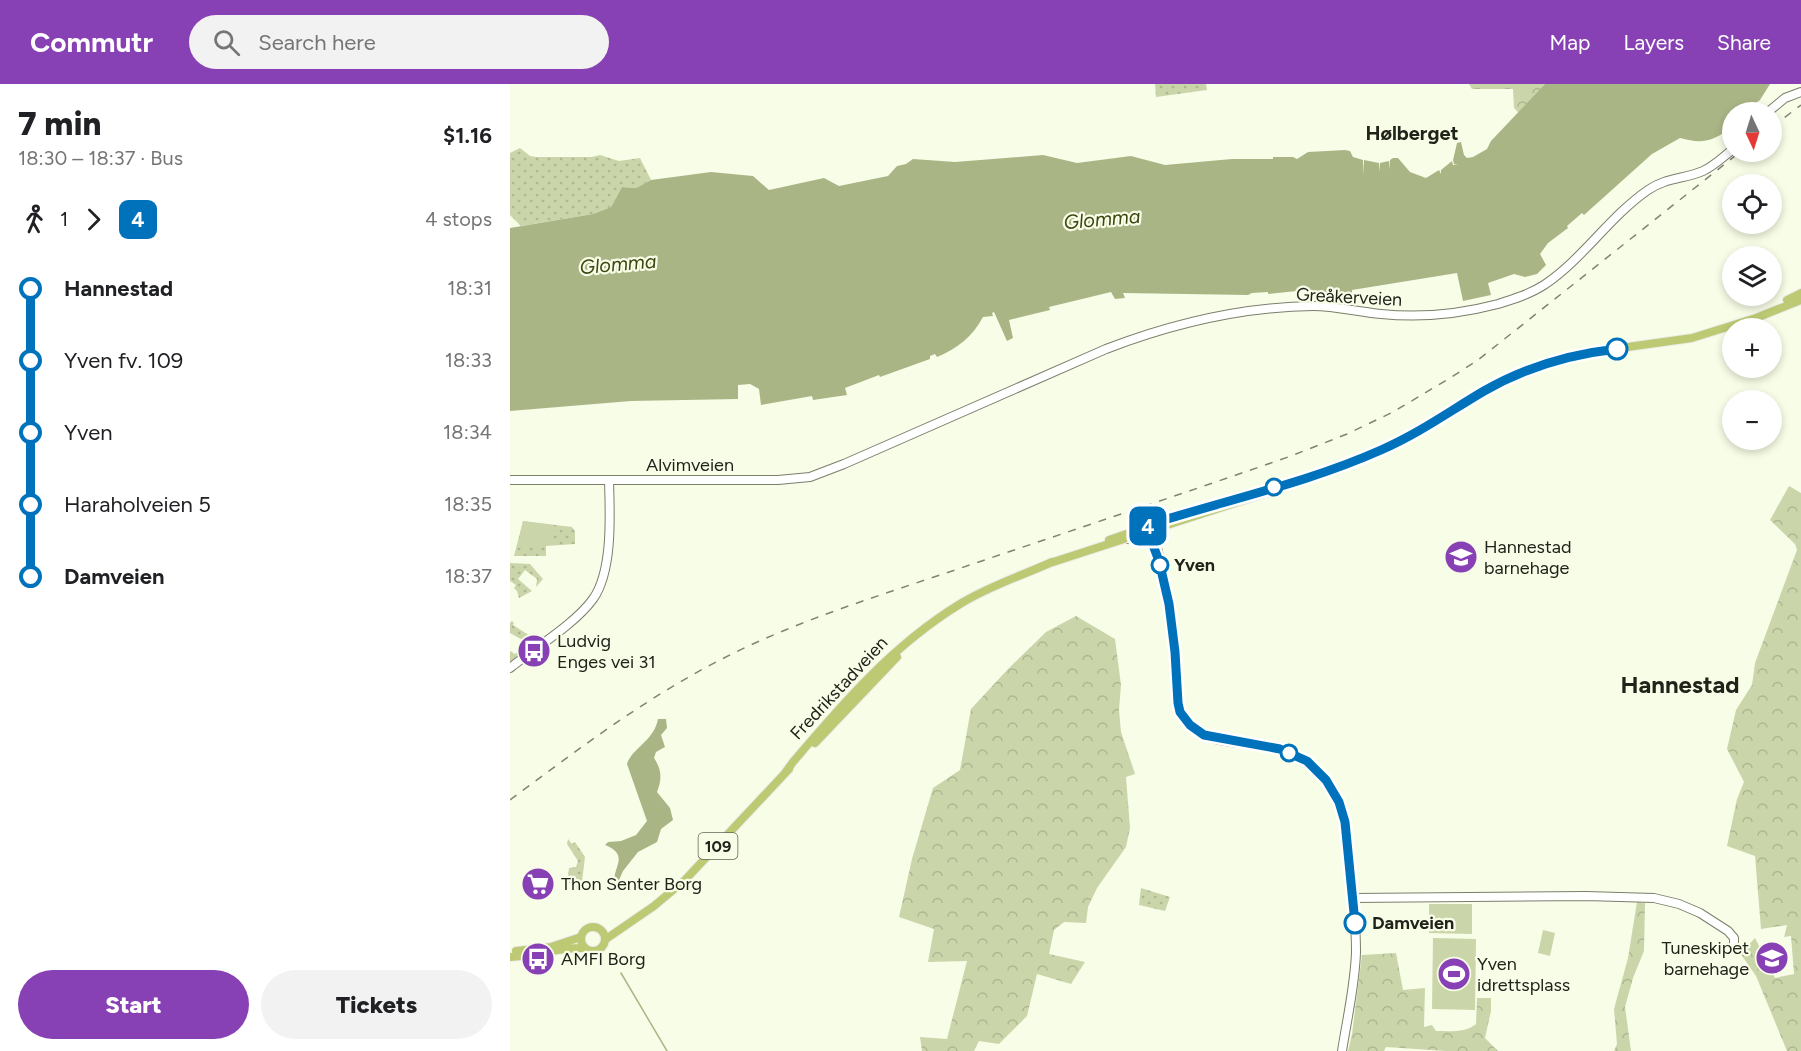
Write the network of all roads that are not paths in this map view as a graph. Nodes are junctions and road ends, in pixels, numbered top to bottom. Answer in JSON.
{"nodes":[{"id":1,"x":1801,"y":92,"type":"edge"},
{"id":2,"x":1780,"y":102,"type":"edge"},
{"id":3,"x":1722,"y":157,"type":"edge"},
{"id":4,"x":1801,"y":293,"type":"edge"},
{"id":5,"x":1801,"y":300,"type":"edge"},
{"id":6,"x":1750,"y":318,"type":"edge"},
{"id":7,"x":1752,"y":318,"type":"edge"},
{"id":8,"x":1722,"y":328,"type":"edge"},
{"id":9,"x":866,"y":454,"type":"joint"},
{"id":10,"x":510,"y":480,"type":"edge"},
{"id":11,"x":609,"y":480,"type":"junction"},
{"id":12,"x":1150,"y":529,"type":"junction"},
{"id":13,"x":1128,"y":539,"type":"junction"},
{"id":14,"x":1152,"y":544,"type":"junction"},
{"id":15,"x":1159,"y":561,"type":"junction"},
{"id":16,"x":1047,"y":564,"type":"junction"},
{"id":17,"x":510,"y":668,"type":"edge"},
{"id":18,"x":1353,"y":898,"type":"junction"},
{"id":19,"x":628,"y":923,"type":"junction"},
{"id":20,"x":601,"y":929,"type":"junction"},
{"id":21,"x":581,"y":937,"type":"junction"},
{"id":22,"x":606,"y":939,"type":"junction"},
{"id":23,"x":1734,"y":945,"type":"dead end"},
{"id":24,"x":585,"y":948,"type":"junction"},
{"id":25,"x":510,"y":952,"type":"edge"},
{"id":26,"x":510,"y":957,"type":"edge"},
{"id":27,"x":1342,"y":1051,"type":"edge"}],
"edges":[{"from":1,"to":2,"type":"main road"},
{"from":3,"to":9,"type":"main road","name":"Greåkerveien"},
{"from":4,"to":6,"type":"main road","name":"Fredrikstadveien","number":"109"},
{"from":5,"to":7,"type":"main road","name":"Fredrikstadveien","number":"109"},
{"from":8,"to":12,"type":"main road","name":"Fredrikstadveien","number":"109"},
{"from":9,"to":11,"type":"main road","name":"Alvimveien"},
{"from":10,"to":11,"type":"main road","name":"Alvimveien"},
{"from":11,"to":17,"type":"main road"},
{"from":12,"to":13,"type":"main road","name":"Fredrikstadveien","number":"109"},
{"from":12,"to":14,"type":"main road"},
{"from":12,"to":15,"type":"main road"},
{"from":12,"to":16,"type":"main road","name":"Fredrikstadveien","number":"109"},
{"from":13,"to":14,"type":"main road"},
{"from":13,"to":16,"type":"main road","name":"Fredrikstadveien","number":"109"},
{"from":14,"to":15,"type":"main road"},
{"from":15,"to":18,"type":"main road"},
{"from":16,"to":19,"type":"main road","name":"Fredrikstadveien","number":"109"},
{"from":18,"to":23,"type":"main road"},
{"from":18,"to":27,"type":"main road"},
{"from":19,"to":20,"type":"main road","name":"Fredrikstadveien","number":"109"},
{"from":19,"to":22,"type":"main road","name":"Fredrikstadveien","number":"109"},
{"from":20,"to":21,"type":"main road","number":"109"},
{"from":20,"to":22,"type":"main road"},
{"from":21,"to":24,"type":"main road"},
{"from":21,"to":25,"type":"main road","number":"109"},
{"from":22,"to":24,"type":"main road","number":"109"},
{"from":24,"to":26,"type":"main road","number":"109"}]}
